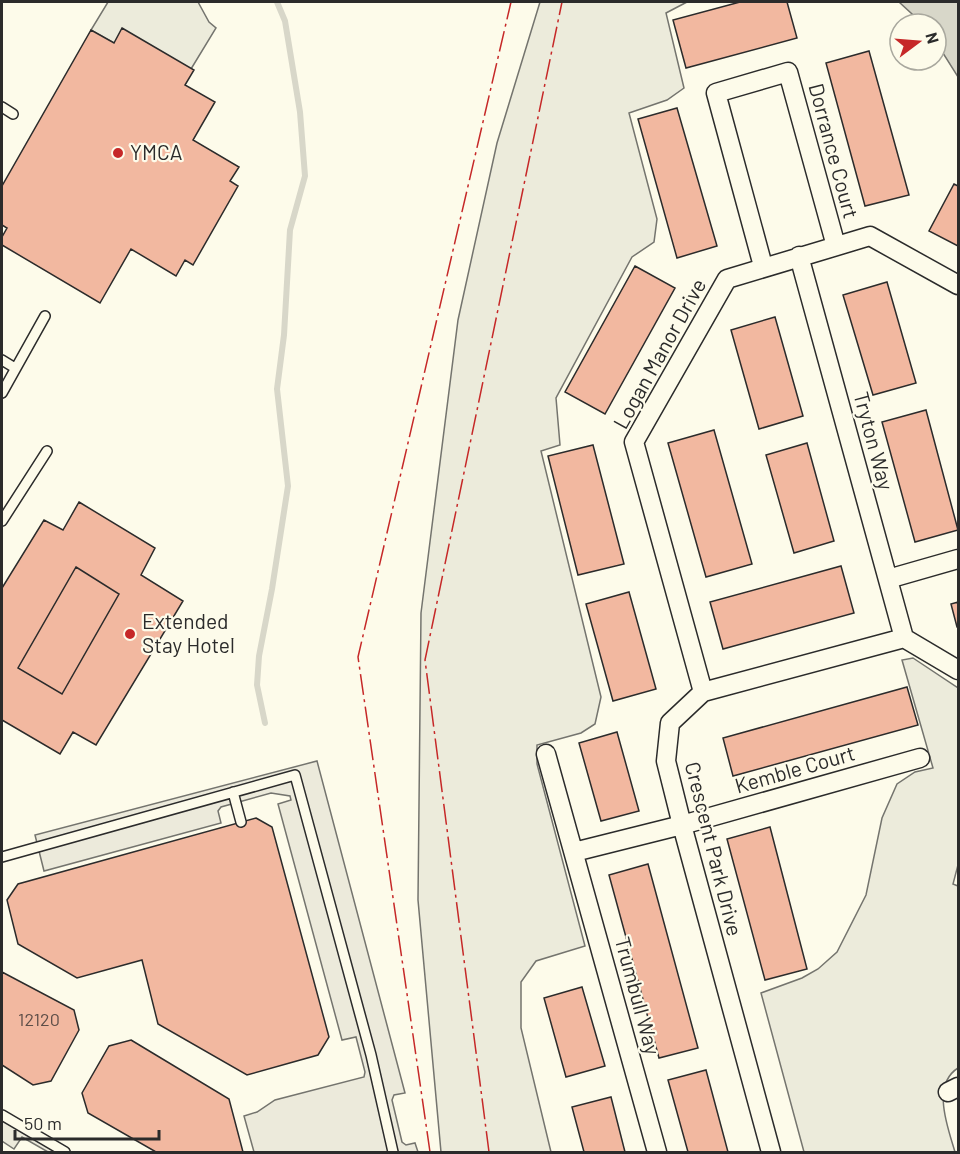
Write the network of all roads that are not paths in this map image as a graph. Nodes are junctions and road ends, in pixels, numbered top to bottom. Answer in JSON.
{"nodes":[{"id":1,"x":2,"y":106,"type":"edge"},
{"id":2,"x":13,"y":114,"type":"dead end"},
{"id":3,"x":836,"y":246,"type":"junction"},
{"id":4,"x":799,"y":256,"type":"junction"},
{"id":5,"x":763,"y":266,"type":"junction"},
{"id":6,"x":958,"y":285,"type":"edge"},
{"id":7,"x":45,"y":316,"type":"dead end"},
{"id":8,"x":2,"y":360,"type":"edge"},
{"id":9,"x":15,"y":368,"type":"junction"},
{"id":10,"x":2,"y":393,"type":"edge"},
{"id":11,"x":47,"y":450,"type":"dead end"},
{"id":12,"x":2,"y":521,"type":"edge"},
{"id":13,"x":958,"y":560,"type":"edge"},
{"id":14,"x":888,"y":579,"type":"junction"},
{"id":15,"x":904,"y":638,"type":"junction"},
{"id":16,"x":958,"y":670,"type":"edge"},
{"id":17,"x":703,"y":692,"type":"junction"},
{"id":18,"x":546,"y":754,"type":"dead end"},
{"id":19,"x":920,"y":758,"type":"dead end"},
{"id":20,"x":233,"y":792,"type":"junction"},
{"id":21,"x":241,"y":822,"type":"dead end"},
{"id":22,"x":682,"y":825,"type":"junction"},
{"id":23,"x":574,"y":852,"type":"junction"},
{"id":24,"x":2,"y":857,"type":"edge"},
{"id":25,"x":2,"y":1115,"type":"edge"},
{"id":26,"x":65,"y":1152,"type":"edge"},
{"id":27,"x":393,"y":1152,"type":"edge"},
{"id":28,"x":657,"y":1152,"type":"edge"},
{"id":29,"x":771,"y":1152,"type":"edge"}],
"edges":[{"from":1,"to":2,"type":"lane"},
{"from":3,"to":4,"type":"street","name":"Logan Manor Drive"},
{"from":3,"to":5,"type":"street","name":"Dorrance Court"},
{"from":3,"to":6,"type":"street","name":"Logan Manor Drive"},
{"from":4,"to":5,"type":"street","name":"Logan Manor Drive"},
{"from":4,"to":14,"type":"street","name":"Tryton Way"},
{"from":5,"to":17,"type":"street","name":"Logan Manor Drive"},
{"from":7,"to":9,"type":"lane"},
{"from":8,"to":9,"type":"lane"},
{"from":9,"to":10,"type":"lane"},
{"from":11,"to":12,"type":"lane"},
{"from":13,"to":14,"type":"street"},
{"from":14,"to":15,"type":"street","name":"Tryton Way"},
{"from":15,"to":16,"type":"street"},
{"from":15,"to":17,"type":"street","name":"Crescent Park Drive"},
{"from":17,"to":22,"type":"street","name":"Crescent Park Drive"},
{"from":18,"to":23,"type":"street","name":"Trumbull Way"},
{"from":19,"to":22,"type":"street","name":"Kemble Court"},
{"from":20,"to":21,"type":"lane"},
{"from":20,"to":24,"type":"lane"},
{"from":20,"to":27,"type":"lane"},
{"from":22,"to":23,"type":"street"},
{"from":22,"to":29,"type":"street","name":"Crescent Park Drive"},
{"from":23,"to":28,"type":"street","name":"Trumbull Way"},
{"from":25,"to":26,"type":"lane"}]}
